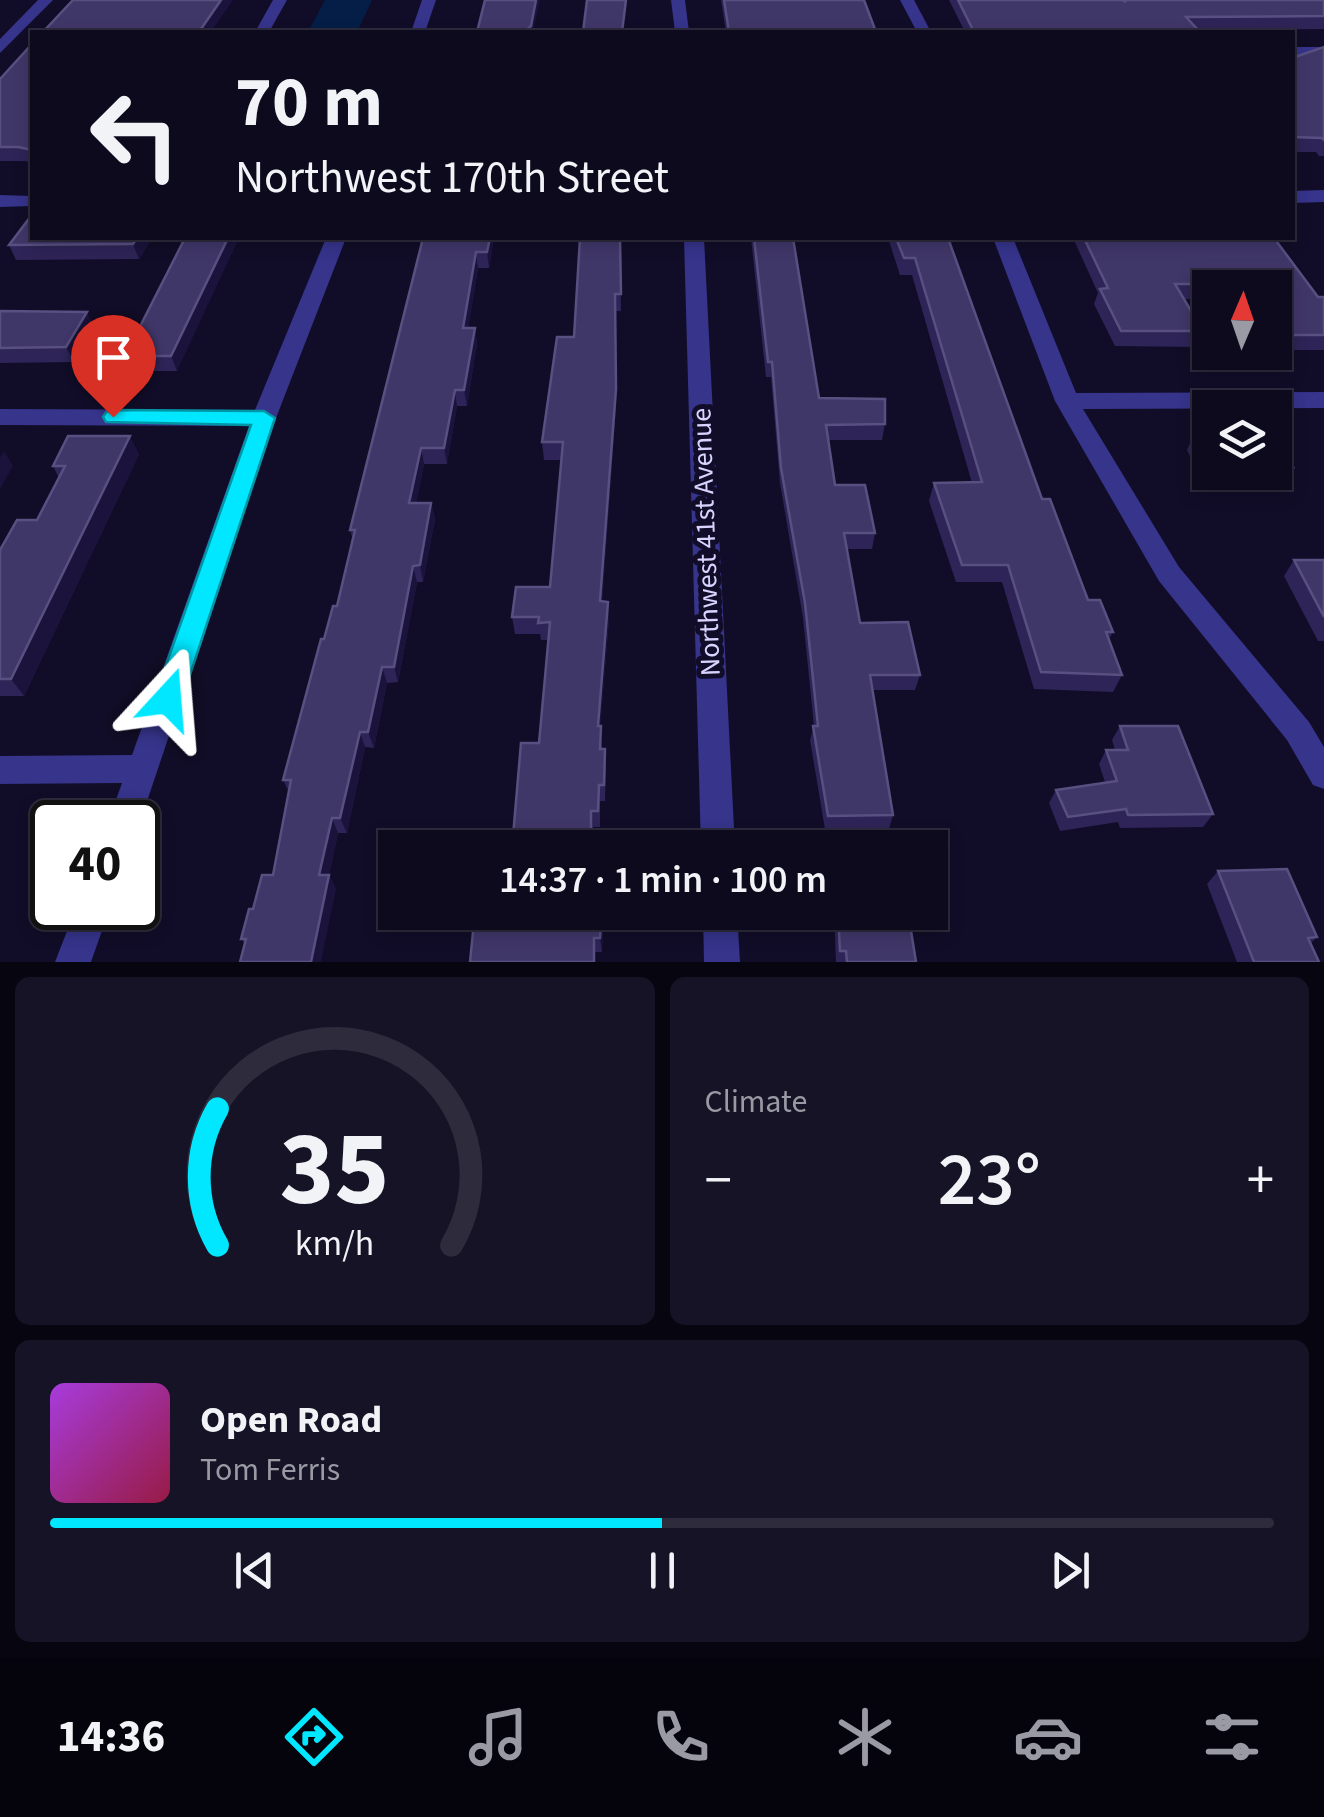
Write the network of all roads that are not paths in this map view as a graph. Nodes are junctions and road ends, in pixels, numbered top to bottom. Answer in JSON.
{"nodes":[{"id":1,"x":46,"y":0,"type":"edge"},
{"id":2,"x":280,"y":0,"type":"edge"},
{"id":3,"x":429,"y":0,"type":"edge"},
{"id":4,"x":678,"y":0,"type":"edge"},
{"id":5,"x":907,"y":0,"type":"edge"},
{"id":6,"x":263,"y":30,"type":"edge"},
{"id":7,"x":419,"y":30,"type":"edge"},
{"id":8,"x":682,"y":30,"type":"edge"},
{"id":9,"x":923,"y":30,"type":"edge"},
{"id":10,"x":0,"y":48,"type":"edge"},
{"id":11,"x":1295,"y":52,"type":"edge"},
{"id":12,"x":1324,"y":52,"type":"edge"},
{"id":13,"x":1324,"y":196,"type":"edge"},
{"id":14,"x":1295,"y":197,"type":"edge"},
{"id":15,"x":30,"y":201,"type":"edge"},
{"id":16,"x":0,"y":202,"type":"edge"},
{"id":17,"x":335,"y":240,"type":"edge"},
{"id":18,"x":694,"y":240,"type":"edge"},
{"id":19,"x":1003,"y":240,"type":"edge"},
{"id":20,"x":1324,"y":400,"type":"edge"},
{"id":21,"x":1067,"y":401,"type":"junction"},
{"id":22,"x":0,"y":417,"type":"edge"},
{"id":23,"x":264,"y":418,"type":"junction"},
{"id":24,"x":1311,"y":731,"type":"edge"},
{"id":25,"x":144,"y":769,"type":"junction"},
{"id":26,"x":0,"y":770,"type":"edge"},
{"id":27,"x":1324,"y":775,"type":"edge"},
{"id":28,"x":132,"y":800,"type":"edge"},
{"id":29,"x":717,"y":830,"type":"edge"},
{"id":30,"x":85,"y":930,"type":"edge"},
{"id":31,"x":721,"y":930,"type":"edge"},
{"id":32,"x":73,"y":962,"type":"edge"},
{"id":33,"x":722,"y":962,"type":"edge"}],
"edges":[{"from":1,"to":10,"type":"street"},
{"from":2,"to":6,"type":"street"},
{"from":3,"to":7,"type":"street"},
{"from":4,"to":8,"type":"street"},
{"from":5,"to":9,"type":"street"},
{"from":11,"to":12,"type":"street"},
{"from":13,"to":14,"type":"street"},
{"from":15,"to":16,"type":"street"},
{"from":17,"to":23,"type":"street"},
{"from":18,"to":29,"type":"street","name":"Northwest 41st Avenue"},
{"from":19,"to":21,"type":"street"},
{"from":20,"to":21,"type":"street"},
{"from":21,"to":24,"type":"street"},
{"from":22,"to":23,"type":"street"},
{"from":23,"to":25,"type":"street"},
{"from":24,"to":27,"type":"street"},
{"from":25,"to":26,"type":"street"},
{"from":25,"to":28,"type":"street"},
{"from":30,"to":32,"type":"street"},
{"from":31,"to":33,"type":"street"}]}
